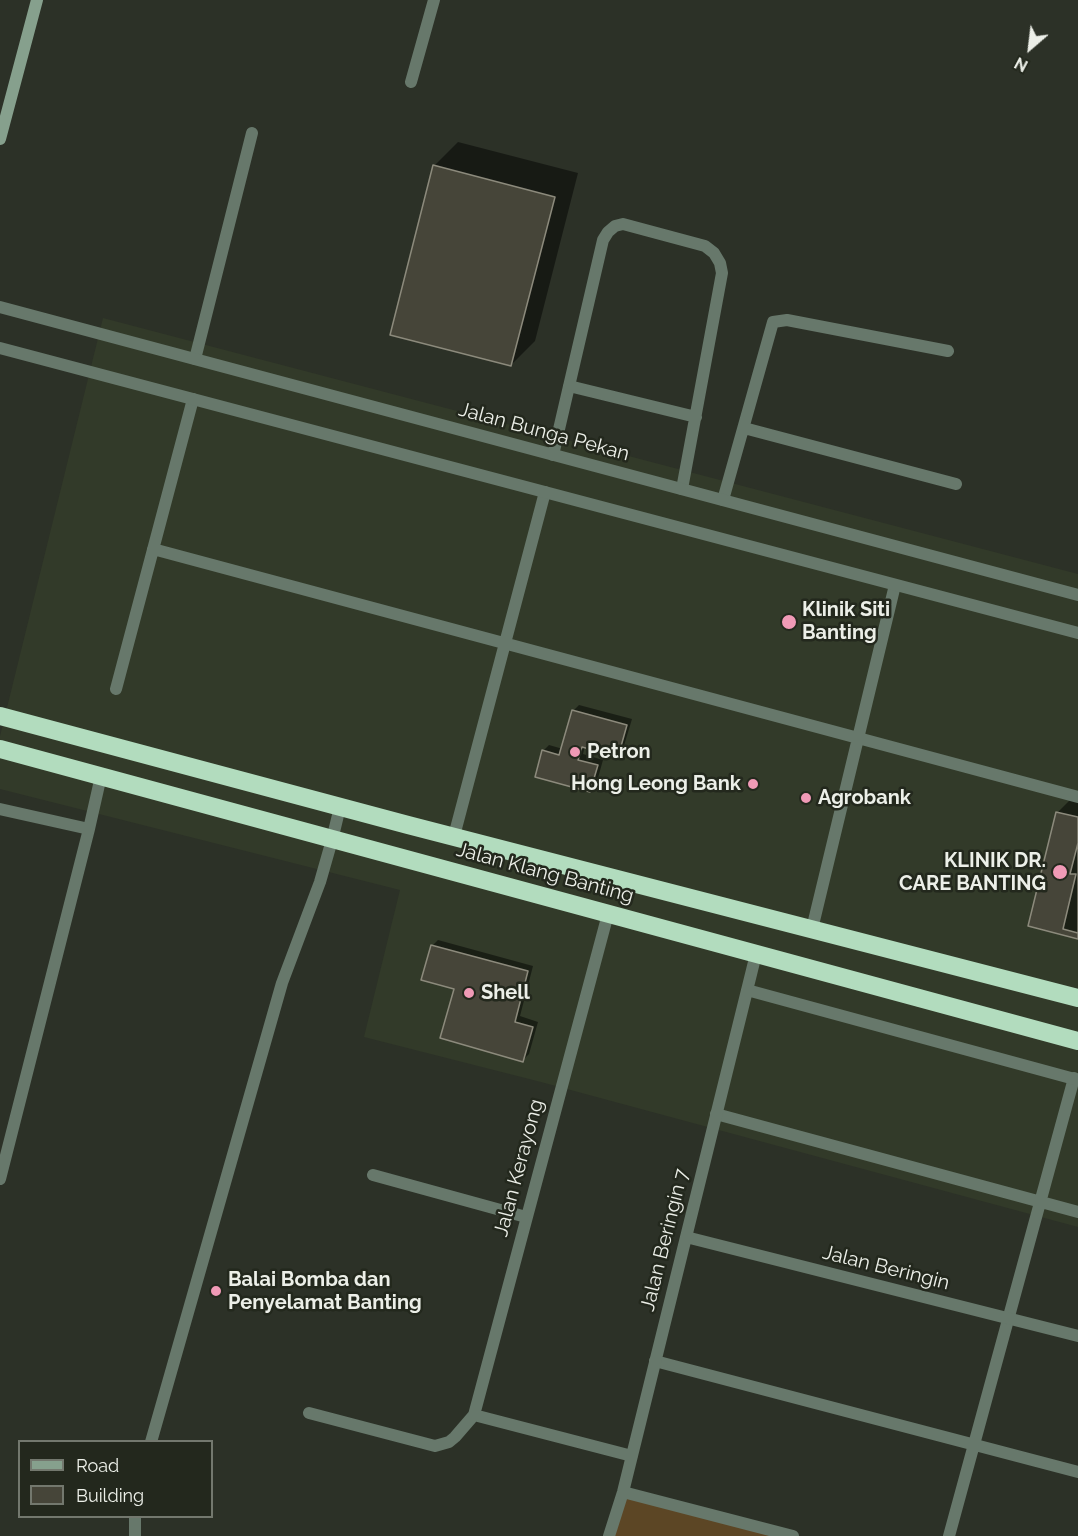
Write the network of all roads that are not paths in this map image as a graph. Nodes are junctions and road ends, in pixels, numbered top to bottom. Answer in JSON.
{"nodes":[{"id":1,"x":37,"y":0,"type":"edge"},
{"id":2,"x":434,"y":0,"type":"edge"},
{"id":3,"x":411,"y":82,"type":"dead end"},
{"id":4,"x":252,"y":133,"type":"dead end"},
{"id":5,"x":0,"y":139,"type":"edge"},
{"id":6,"x":0,"y":307,"type":"edge"},
{"id":7,"x":0,"y":348,"type":"edge"},
{"id":8,"x":948,"y":351,"type":"dead end"},
{"id":9,"x":195,"y":359,"type":"junction"},
{"id":10,"x":569,"y":386,"type":"junction"},
{"id":11,"x":192,"y":399,"type":"junction"},
{"id":12,"x":696,"y":417,"type":"junction"},
{"id":13,"x":744,"y":428,"type":"junction"},
{"id":14,"x":553,"y":455,"type":"junction"},
{"id":15,"x":956,"y":484,"type":"dead end"},
{"id":16,"x":682,"y":489,"type":"junction"},
{"id":17,"x":545,"y":492,"type":"junction"},
{"id":18,"x":723,"y":500,"type":"junction"},
{"id":19,"x":153,"y":549,"type":"junction"},
{"id":20,"x":895,"y":585,"type":"junction"},
{"id":21,"x":1078,"y":595,"type":"edge"},
{"id":22,"x":1078,"y":633,"type":"edge"},
{"id":23,"x":505,"y":644,"type":"junction"},
{"id":24,"x":116,"y":689,"type":"dead end"},
{"id":25,"x":0,"y":716,"type":"edge"},
{"id":26,"x":858,"y":738,"type":"junction"},
{"id":27,"x":0,"y":749,"type":"edge"},
{"id":28,"x":101,"y":776,"type":"junction"},
{"id":29,"x":1078,"y":797,"type":"edge"},
{"id":30,"x":340,"y":807,"type":"junction"},
{"id":31,"x":0,"y":809,"type":"edge"},
{"id":32,"x":88,"y":829,"type":"junction"},
{"id":33,"x":454,"y":836,"type":"junction"},
{"id":34,"x":332,"y":840,"type":"junction"},
{"id":35,"x":608,"y":914,"type":"junction"},
{"id":36,"x":812,"y":929,"type":"junction"},
{"id":37,"x":756,"y":954,"type":"junction"},
{"id":38,"x":747,"y":990,"type":"junction"},
{"id":39,"x":1078,"y":998,"type":"edge"},
{"id":40,"x":1078,"y":1041,"type":"edge"},
{"id":41,"x":1076,"y":1079,"type":"edge"},
{"id":42,"x":716,"y":1114,"type":"junction"},
{"id":43,"x":373,"y":1175,"type":"dead end"},
{"id":44,"x":0,"y":1179,"type":"edge"},
{"id":45,"x":1040,"y":1202,"type":"junction"},
{"id":46,"x":1078,"y":1212,"type":"edge"},
{"id":47,"x":526,"y":1217,"type":"junction"},
{"id":48,"x":686,"y":1237,"type":"junction"},
{"id":49,"x":1008,"y":1319,"type":"junction"},
{"id":50,"x":1078,"y":1335,"type":"edge"},
{"id":51,"x":655,"y":1361,"type":"junction"},
{"id":52,"x":309,"y":1413,"type":"dead end"},
{"id":53,"x":474,"y":1415,"type":"junction"},
{"id":54,"x":152,"y":1440,"type":"edge"},
{"id":55,"x":974,"y":1444,"type":"junction"},
{"id":56,"x":632,"y":1456,"type":"junction"},
{"id":57,"x":1078,"y":1472,"type":"edge"},
{"id":58,"x":623,"y":1492,"type":"junction"},
{"id":59,"x":135,"y":1518,"type":"edge"},
{"id":60,"x":135,"y":1536,"type":"edge"},
{"id":61,"x":609,"y":1536,"type":"edge"},
{"id":62,"x":793,"y":1536,"type":"edge"},
{"id":63,"x":949,"y":1536,"type":"edge"}],
"edges":[{"from":1,"to":5,"type":"street"},
{"from":2,"to":3,"type":"street"},
{"from":4,"to":9,"type":"street"},
{"from":6,"to":9,"type":"street","name":"Jalan Bunga Pekan"},
{"from":7,"to":11,"type":"street"},
{"from":8,"to":13,"type":"street"},
{"from":9,"to":14,"type":"street","name":"Jalan Bunga Pekan"},
{"from":10,"to":12,"type":"street"},
{"from":10,"to":12,"type":"street"},
{"from":10,"to":14,"type":"street"},
{"from":11,"to":17,"type":"street"},
{"from":11,"to":19,"type":"street"},
{"from":12,"to":16,"type":"street"},
{"from":13,"to":15,"type":"street"},
{"from":13,"to":18,"type":"street"},
{"from":14,"to":16,"type":"street","name":"Jalan Bunga Pekan"},
{"from":16,"to":18,"type":"street","name":"Jalan Bunga Pekan"},
{"from":17,"to":20,"type":"street"},
{"from":17,"to":23,"type":"street"},
{"from":18,"to":21,"type":"street","name":"Jalan Bunga Pekan"},
{"from":19,"to":23,"type":"street"},
{"from":19,"to":24,"type":"street"},
{"from":20,"to":22,"type":"street"},
{"from":20,"to":26,"type":"street"},
{"from":23,"to":26,"type":"street"},
{"from":23,"to":33,"type":"street"},
{"from":25,"to":30,"type":"highway","name":"Jalan Klang Banting"},
{"from":26,"to":29,"type":"street"},
{"from":26,"to":36,"type":"street"},
{"from":27,"to":28,"type":"highway","name":"Jalan Klang Banting"},
{"from":28,"to":32,"type":"street"},
{"from":28,"to":34,"type":"highway","name":"Jalan Klang Banting"},
{"from":30,"to":33,"type":"highway","name":"Jalan Klang Banting"},
{"from":30,"to":34,"type":"street"},
{"from":31,"to":32,"type":"street"},
{"from":32,"to":44,"type":"street"},
{"from":33,"to":36,"type":"highway","name":"Jalan Klang Banting"},
{"from":34,"to":35,"type":"highway","name":"Jalan Klang Banting"},
{"from":34,"to":54,"type":"street"},
{"from":35,"to":37,"type":"highway","name":"Jalan Klang Banting"},
{"from":35,"to":47,"type":"street","name":"Jalan Kerayong"},
{"from":36,"to":39,"type":"highway","name":"Jalan Klang Banting"},
{"from":37,"to":38,"type":"street","name":"Jalan Beringin 7"},
{"from":37,"to":40,"type":"highway","name":"Jalan Klang Banting"},
{"from":38,"to":41,"type":"street"},
{"from":38,"to":42,"type":"street","name":"Jalan Beringin 7"},
{"from":41,"to":45,"type":"street"},
{"from":42,"to":45,"type":"street"},
{"from":42,"to":48,"type":"street","name":"Jalan Beringin 7"},
{"from":43,"to":47,"type":"street"},
{"from":45,"to":46,"type":"street"},
{"from":45,"to":49,"type":"street"},
{"from":47,"to":53,"type":"street","name":"Jalan Kerayong"},
{"from":48,"to":49,"type":"street","name":"Jalan Beringin"},
{"from":48,"to":51,"type":"street","name":"Jalan Beringin 7"},
{"from":49,"to":50,"type":"street","name":"Jalan Beringin"},
{"from":49,"to":55,"type":"street"},
{"from":51,"to":55,"type":"street"},
{"from":51,"to":56,"type":"street","name":"Jalan Beringin 7"},
{"from":52,"to":53,"type":"street","name":"Jalan Kerayong"},
{"from":53,"to":56,"type":"street"},
{"from":55,"to":57,"type":"street"},
{"from":55,"to":63,"type":"street"},
{"from":56,"to":58,"type":"street","name":"Jalan Beringin 7"},
{"from":58,"to":61,"type":"street","name":"Jalan Beringin 7"},
{"from":58,"to":62,"type":"street"},
{"from":59,"to":60,"type":"street"}]}
